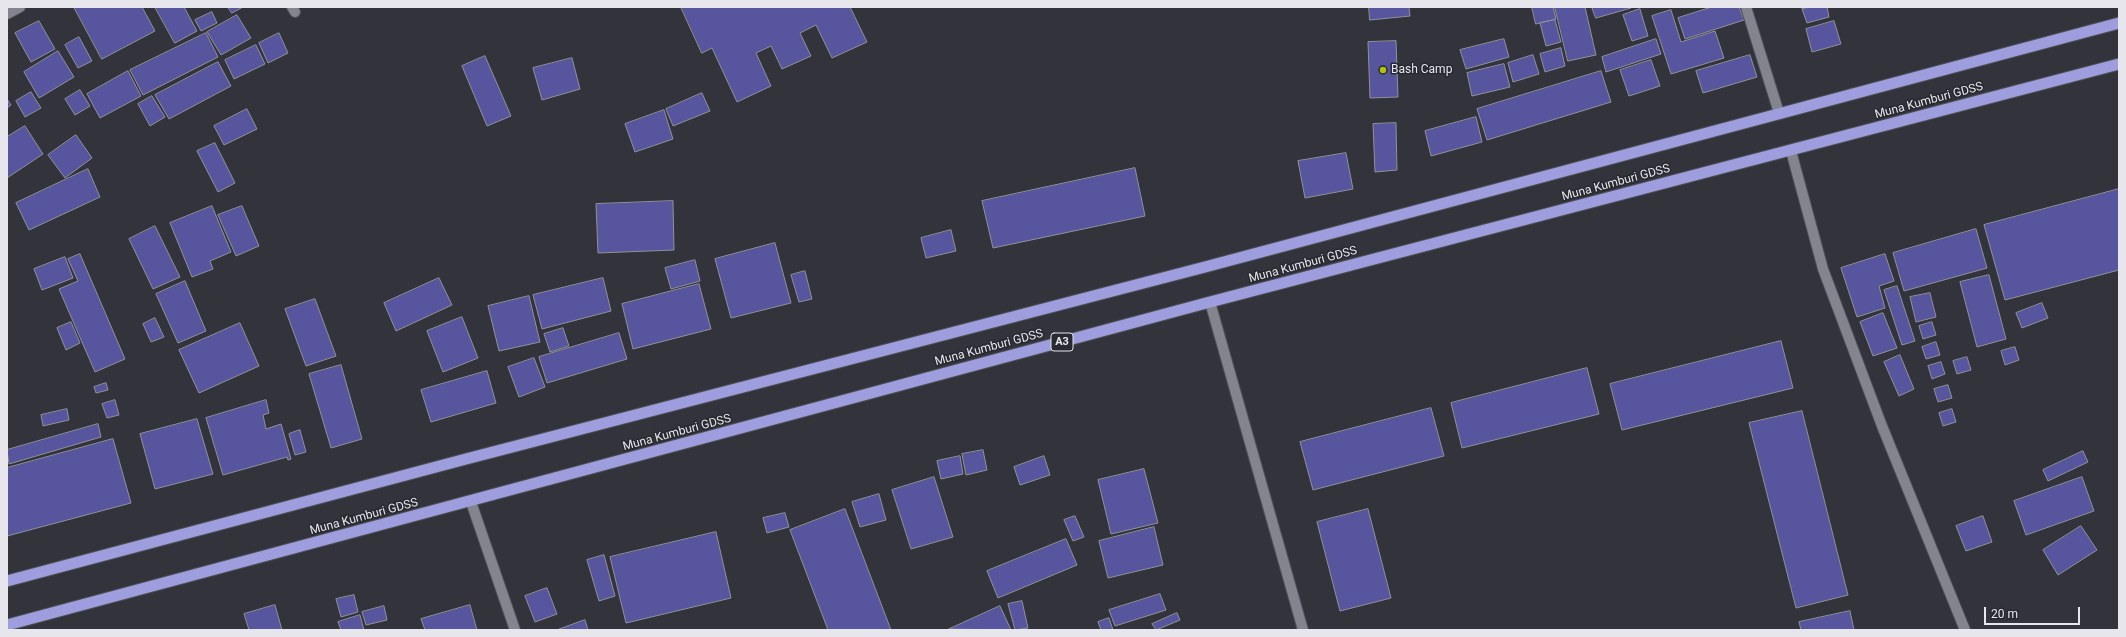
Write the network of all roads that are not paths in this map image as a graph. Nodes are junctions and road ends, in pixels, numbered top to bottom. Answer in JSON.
{"nodes":[{"id":1,"x":20,"y":7,"type":"edge"},
{"id":2,"x":1746,"y":7,"type":"edge"},
{"id":3,"x":7,"y":14,"type":"edge"},
{"id":4,"x":2119,"y":23,"type":"edge"},
{"id":5,"x":2119,"y":64,"type":"edge"},
{"id":6,"x":1779,"y":113,"type":"junction"},
{"id":7,"x":1791,"y":151,"type":"junction"},
{"id":8,"x":1210,"y":302,"type":"junction"},
{"id":9,"x":471,"y":502,"type":"junction"},
{"id":10,"x":7,"y":581,"type":"edge"},
{"id":11,"x":7,"y":625,"type":"edge"},
{"id":12,"x":514,"y":630,"type":"edge"},
{"id":13,"x":1304,"y":630,"type":"edge"},
{"id":14,"x":1965,"y":630,"type":"edge"}],
"edges":[{"from":1,"to":3,"type":"street"},
{"from":2,"to":6,"type":"street"},
{"from":4,"to":6,"type":"highway","name":"Muna Kumburi GDSS"},
{"from":5,"to":7,"type":"highway","name":"Muna Kumburi GDSS","number":"A3"},
{"from":6,"to":10,"type":"highway","name":"Muna Kumburi GDSS"},
{"from":7,"to":8,"type":"highway","name":"Muna Kumburi GDSS","number":"A3"},
{"from":7,"to":14,"type":"street"},
{"from":8,"to":9,"type":"highway","name":"Muna Kumburi GDSS","number":"A3"},
{"from":8,"to":13,"type":"street"},
{"from":9,"to":11,"type":"highway","name":"Muna Kumburi GDSS","number":"A3"},
{"from":9,"to":12,"type":"street"}]}
